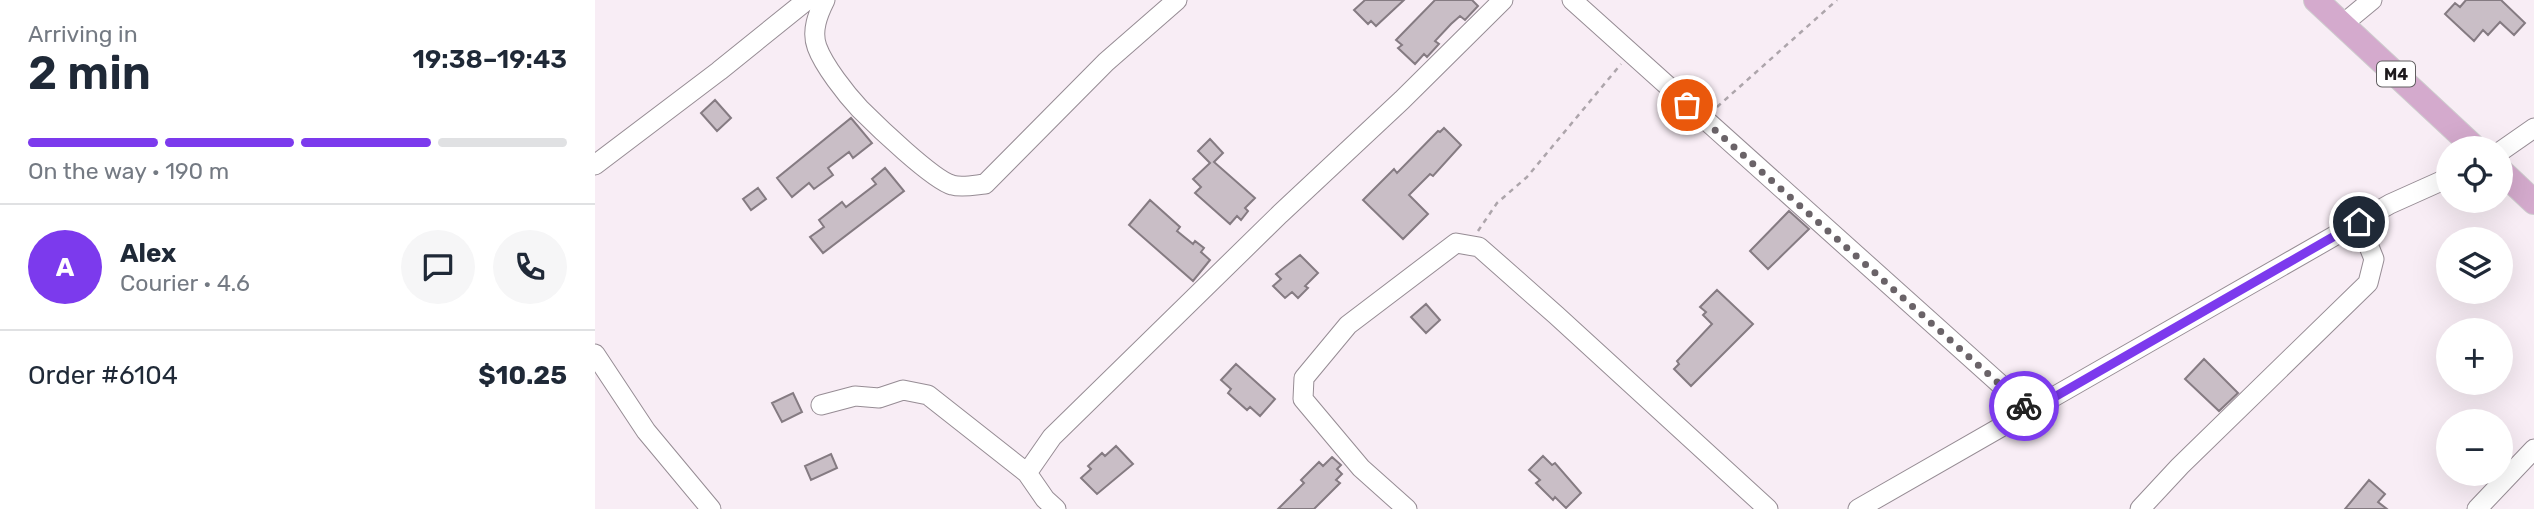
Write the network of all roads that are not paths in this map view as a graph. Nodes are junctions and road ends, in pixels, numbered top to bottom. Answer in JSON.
{"nodes":[{"id":1,"x":807,"y":0,"type":"edge"},
{"id":2,"x":825,"y":0,"type":"edge"},
{"id":3,"x":1177,"y":0,"type":"edge"},
{"id":4,"x":1503,"y":0,"type":"edge"},
{"id":5,"x":1573,"y":0,"type":"edge"},
{"id":6,"x":2316,"y":0,"type":"edge"},
{"id":7,"x":2372,"y":0,"type":"edge"},
{"id":8,"x":2343,"y":24,"type":"junction"},
{"id":9,"x":2534,"y":128,"type":"edge"},
{"id":10,"x":2462,"y":136,"type":"edge"},
{"id":11,"x":2513,"y":143,"type":"edge"},
{"id":12,"x":595,"y":165,"type":"edge"},
{"id":13,"x":2436,"y":183,"type":"edge"},
{"id":14,"x":2513,"y":183,"type":"edge"},
{"id":15,"x":2534,"y":202,"type":"edge"},
{"id":16,"x":2359,"y":222,"type":"junction"},
{"id":17,"x":595,"y":354,"type":"edge"},
{"id":18,"x":821,"y":405,"type":"dead end"},
{"id":19,"x":2030,"y":411,"type":"junction"},
{"id":20,"x":2534,"y":449,"type":"edge"},
{"id":21,"x":1027,"y":473,"type":"junction"},
{"id":22,"x":711,"y":509,"type":"edge"},
{"id":23,"x":1056,"y":509,"type":"edge"},
{"id":24,"x":1408,"y":509,"type":"edge"},
{"id":25,"x":1768,"y":509,"type":"edge"},
{"id":26,"x":1858,"y":509,"type":"edge"},
{"id":27,"x":2140,"y":509,"type":"edge"},
{"id":28,"x":2477,"y":509,"type":"edge"}],
"edges":[{"from":1,"to":12,"type":"street"},
{"from":2,"to":3,"type":"street"},
{"from":4,"to":21,"type":"street"},
{"from":5,"to":19,"type":"street"},
{"from":6,"to":8,"type":"main road","number":"M4"},
{"from":7,"to":8,"type":"street"},
{"from":8,"to":10,"type":"main road","number":"M4"},
{"from":9,"to":11,"type":"street"},
{"from":13,"to":16,"type":"street"},
{"from":14,"to":15,"type":"main road"},
{"from":16,"to":19,"type":"street"},
{"from":16,"to":27,"type":"street"},
{"from":17,"to":22,"type":"street"},
{"from":18,"to":21,"type":"street"},
{"from":19,"to":26,"type":"street"},
{"from":20,"to":28,"type":"street"},
{"from":21,"to":23,"type":"street"},
{"from":24,"to":25,"type":"street"}]}
